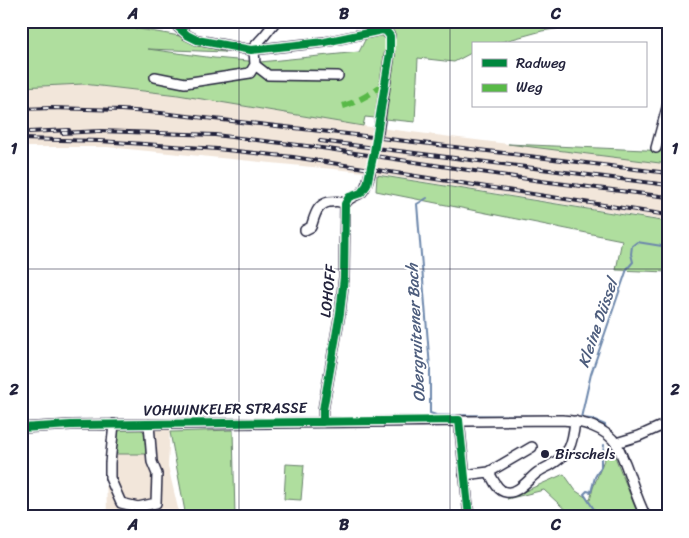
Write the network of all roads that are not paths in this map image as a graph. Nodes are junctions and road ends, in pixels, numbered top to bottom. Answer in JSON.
{"nodes":[{"id":1,"x":175,"y":21,"type":"edge"},
{"id":2,"x":276,"y":21,"type":"edge"},
{"id":3,"x":388,"y":34,"type":"dead end"},
{"id":4,"x":252,"y":50,"type":"junction"},
{"id":5,"x":390,"y":53,"type":"tunnel mouth"},
{"id":6,"x":255,"y":64,"type":"junction"},
{"id":7,"x":338,"y":76,"type":"dead end"},
{"id":8,"x":155,"y":77,"type":"dead end"},
{"id":9,"x":668,"y":104,"type":"edge"},
{"id":10,"x":378,"y":132,"type":"tunnel mouth"},
{"id":11,"x":656,"y":148,"type":"dead end"},
{"id":12,"x":370,"y":173,"type":"tunnel mouth"},
{"id":13,"x":345,"y":204,"type":"junction"},
{"id":14,"x":305,"y":230,"type":"dead end"},
{"id":15,"x":459,"y":420,"type":"junction"},
{"id":16,"x":576,"y":421,"type":"junction"},
{"id":17,"x":323,"y":422,"type":"junction"},
{"id":18,"x":668,"y":423,"type":"edge"},
{"id":19,"x":114,"y":424,"type":"junction"},
{"id":20,"x":149,"y":424,"type":"junction"},
{"id":21,"x":21,"y":428,"type":"edge"},
{"id":22,"x":616,"y":444,"type":"junction"},
{"id":23,"x":532,"y":447,"type":"dead end"},
{"id":24,"x":489,"y":472,"type":"junction"},
{"id":25,"x":464,"y":475,"type":"junction"},
{"id":26,"x":469,"y":517,"type":"edge"},
{"id":27,"x":646,"y":517,"type":"edge"}],
"edges":[{"from":1,"to":4,"type":"street"},
{"from":2,"to":4,"type":"street"},
{"from":3,"to":4,"type":"street"},
{"from":4,"to":6,"type":"street"},
{"from":5,"to":10,"type":"street"},
{"from":6,"to":7,"type":"street"},
{"from":6,"to":8,"type":"street"},
{"from":9,"to":11,"type":"street"},
{"from":12,"to":13,"type":"street"},
{"from":13,"to":14,"type":"street"},
{"from":13,"to":17,"type":"street","name":"LOHOFF"},
{"from":15,"to":16,"type":"street","name":"VOHWINKELER STRASSE"},
{"from":15,"to":17,"type":"street","name":"VOHWINKELER STRASSE"},
{"from":15,"to":25,"type":"street"},
{"from":16,"to":22,"type":"street","name":"VOHWINKELER STRASSE"},
{"from":16,"to":24,"type":"street"},
{"from":17,"to":20,"type":"street","name":"VOHWINKELER STRASSE"},
{"from":18,"to":22,"type":"street"},
{"from":19,"to":20,"type":"street","name":"VOHWINKELER STRASSE"},
{"from":19,"to":20,"type":"street"},
{"from":19,"to":21,"type":"street","name":"VOHWINKELER STRASSE"},
{"from":22,"to":27,"type":"street"},
{"from":23,"to":24,"type":"street"},
{"from":24,"to":25,"type":"street"},
{"from":25,"to":26,"type":"street"}]}
